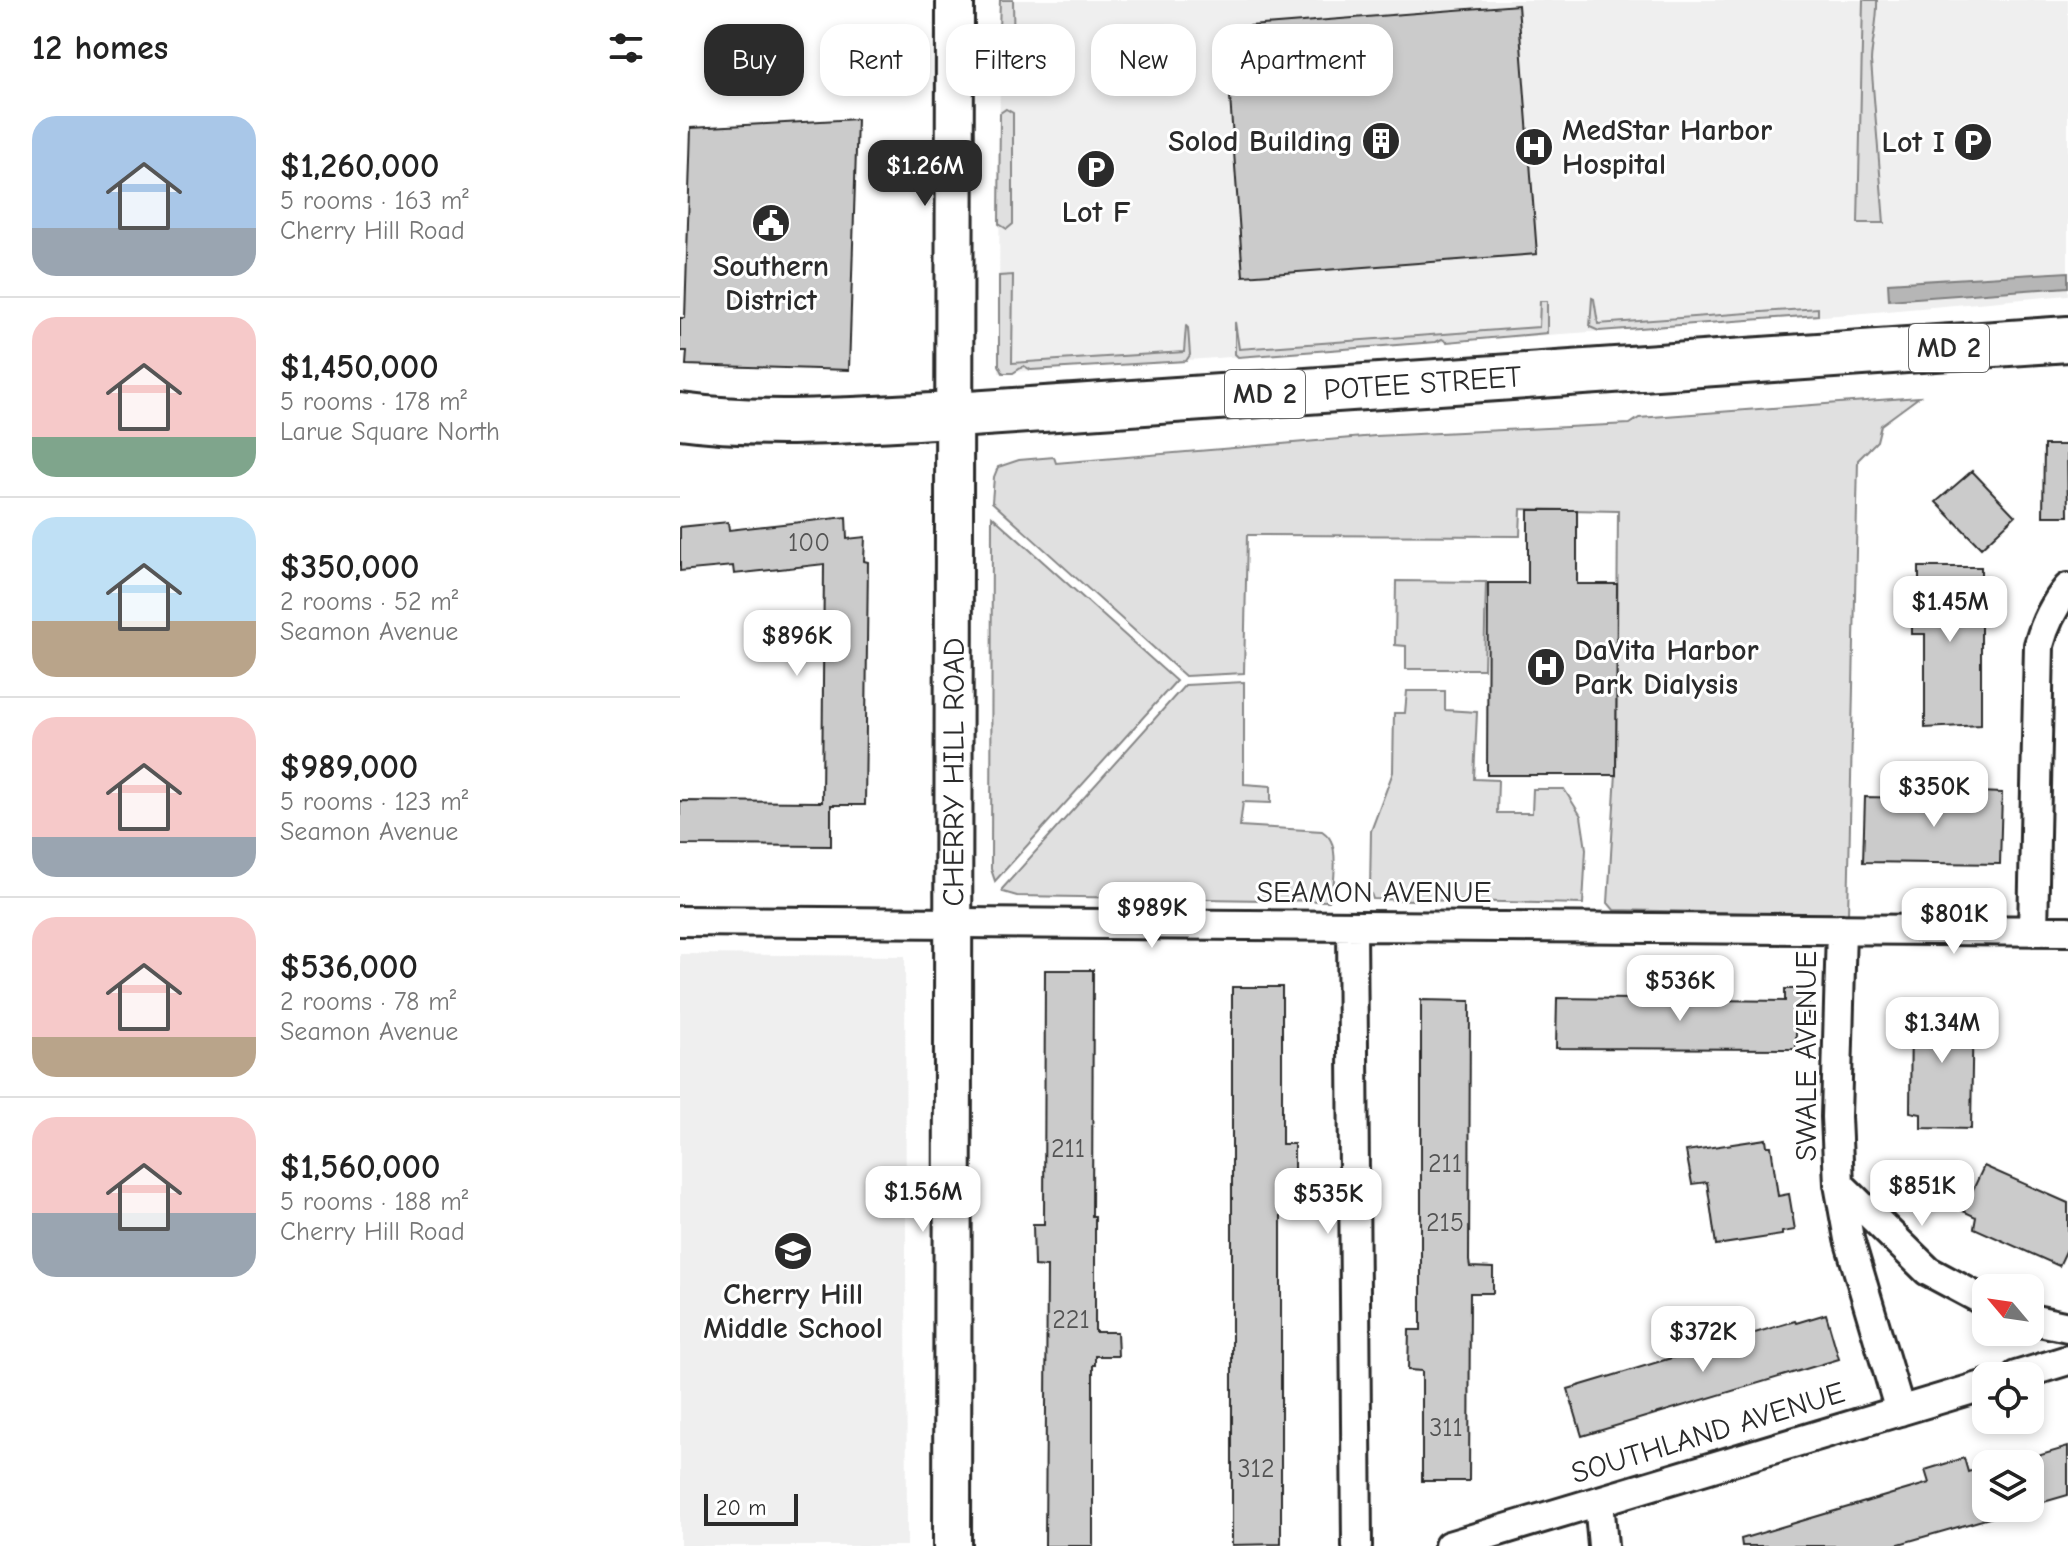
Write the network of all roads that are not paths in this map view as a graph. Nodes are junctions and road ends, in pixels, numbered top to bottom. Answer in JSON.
{"nodes":[{"id":1,"x":955,"y":0,"type":"edge"},
{"id":2,"x":2068,"y":339,"type":"edge"},
{"id":3,"x":955,"y":415,"type":"junction"},
{"id":4,"x":680,"y":416,"type":"edge"},
{"id":5,"x":2061,"y":595,"type":"edge"},
{"id":6,"x":680,"y":921,"type":"edge"},
{"id":7,"x":952,"y":923,"type":"junction"},
{"id":8,"x":1352,"y":926,"type":"junction"},
{"id":9,"x":1841,"y":929,"type":"junction"},
{"id":10,"x":2033,"y":931,"type":"junction"},
{"id":11,"x":2068,"y":931,"type":"edge"},
{"id":12,"x":1839,"y":1184,"type":"junction"},
{"id":13,"x":1972,"y":1295,"type":"edge"},
{"id":14,"x":2044,"y":1322,"type":"edge"},
{"id":15,"x":2068,"y":1327,"type":"edge"},
{"id":16,"x":2068,"y":1360,"type":"edge"},
{"id":17,"x":2044,"y":1367,"type":"edge"},
{"id":18,"x":1972,"y":1389,"type":"edge"},
{"id":19,"x":1900,"y":1411,"type":"junction"},
{"id":20,"x":1599,"y":1501,"type":"junction"},
{"id":21,"x":952,"y":1546,"type":"edge"},
{"id":22,"x":1357,"y":1546,"type":"edge"},
{"id":23,"x":1449,"y":1546,"type":"edge"},
{"id":24,"x":1603,"y":1546,"type":"edge"}],
"edges":[{"from":1,"to":3,"type":"street","name":"CHERRY HILL ROAD"},
{"from":2,"to":3,"type":"main road","name":"POTEE STREET","number":"MD 2"},
{"from":3,"to":4,"type":"main road","name":"POTEE STREET","number":"MD 2"},
{"from":3,"to":7,"type":"street","name":"CHERRY HILL ROAD"},
{"from":5,"to":10,"type":"street"},
{"from":6,"to":7,"type":"street","name":"SEAMON AVENUE"},
{"from":7,"to":8,"type":"street","name":"SEAMON AVENUE"},
{"from":7,"to":21,"type":"street","name":"CHERRY HILL ROAD"},
{"from":8,"to":9,"type":"street","name":"SEAMON AVENUE"},
{"from":8,"to":22,"type":"street"},
{"from":9,"to":10,"type":"street","name":"SEAMON AVENUE"},
{"from":9,"to":12,"type":"street","name":"SWALE AVENUE"},
{"from":10,"to":11,"type":"street","name":"SEAMON AVENUE"},
{"from":12,"to":13,"type":"street","name":"SWALE AVENUE"},
{"from":12,"to":19,"type":"street","name":"SWALE AVENUE"},
{"from":14,"to":15,"type":"street"},
{"from":16,"to":17,"type":"street"},
{"from":18,"to":19,"type":"street","name":"SOUTHLAND AVENUE"},
{"from":19,"to":20,"type":"street","name":"SOUTHLAND AVENUE"},
{"from":20,"to":23,"type":"street","name":"SOUTHLAND AVENUE"},
{"from":20,"to":24,"type":"street"}]}
